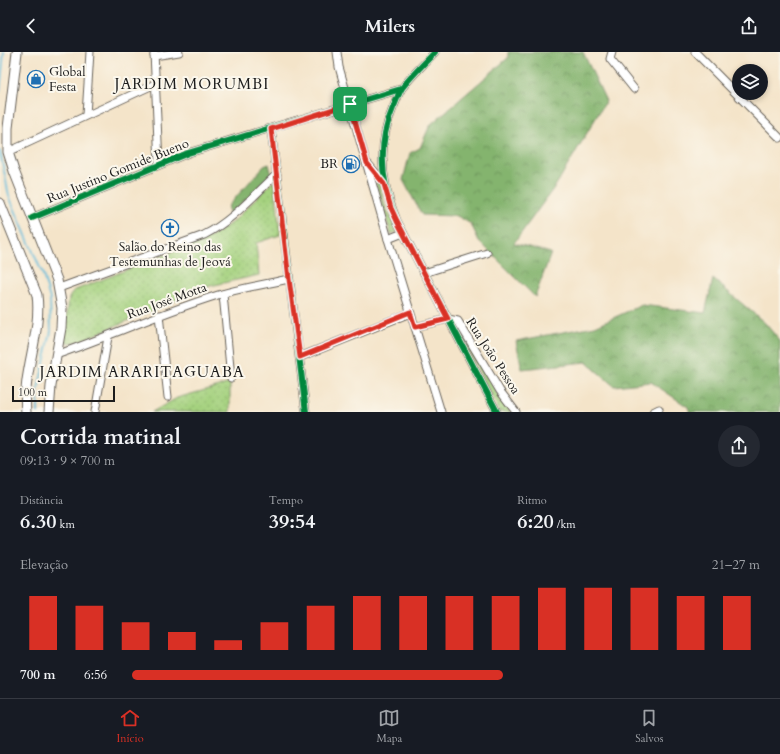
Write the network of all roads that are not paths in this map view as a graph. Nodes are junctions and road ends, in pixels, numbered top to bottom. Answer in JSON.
{"nodes":[{"id":1,"x":17,"y":52,"type":"edge"},
{"id":2,"x":90,"y":52,"type":"edge"},
{"id":3,"x":179,"y":52,"type":"edge"},
{"id":4,"x":337,"y":52,"type":"edge"},
{"id":5,"x":435,"y":52,"type":"edge"},
{"id":6,"x":612,"y":52,"type":"edge"},
{"id":7,"x":695,"y":52,"type":"edge"},
{"id":8,"x":154,"y":54,"type":"edge"},
{"id":9,"x":154,"y":84,"type":"junction"},
{"id":10,"x":401,"y":89,"type":"junction"},
{"id":11,"x":634,"y":90,"type":"dead end"},
{"id":12,"x":350,"y":104,"type":"junction"},
{"id":13,"x":86,"y":115,"type":"junction"},
{"id":14,"x":271,"y":129,"type":"junction"},
{"id":15,"x":780,"y":138,"type":"edge"},
{"id":16,"x":8,"y":152,"type":"junction"},
{"id":17,"x":367,"y":163,"type":"junction"},
{"id":18,"x":159,"y":164,"type":"junction"},
{"id":19,"x":276,"y":174,"type":"junction"},
{"id":20,"x":384,"y":184,"type":"junction"},
{"id":21,"x":0,"y":202,"type":"edge"},
{"id":22,"x":32,"y":218,"type":"junction"},
{"id":23,"x":403,"y":233,"type":"junction"},
{"id":24,"x":388,"y":239,"type":"junction"},
{"id":25,"x":487,"y":253,"type":"dead end"},
{"id":26,"x":424,"y":273,"type":"junction"},
{"id":27,"x":289,"y":279,"type":"junction"},
{"id":28,"x":59,"y":288,"type":"junction"},
{"id":29,"x":223,"y":294,"type":"junction"},
{"id":30,"x":410,"y":312,"type":"junction"},
{"id":31,"x":159,"y":316,"type":"junction"},
{"id":32,"x":448,"y":319,"type":"junction"},
{"id":33,"x":415,"y":327,"type":"junction"},
{"id":34,"x":108,"y":337,"type":"junction"},
{"id":35,"x":56,"y":355,"type":"junction"},
{"id":36,"x":300,"y":357,"type":"junction"},
{"id":37,"x":231,"y":378,"type":"dead end"},
{"id":38,"x":168,"y":397,"type":"dead end"},
{"id":39,"x":26,"y":412,"type":"edge"},
{"id":40,"x":49,"y":412,"type":"edge"},
{"id":41,"x":95,"y":412,"type":"edge"},
{"id":42,"x":306,"y":412,"type":"edge"},
{"id":43,"x":441,"y":412,"type":"edge"},
{"id":44,"x":497,"y":412,"type":"edge"},
{"id":45,"x":516,"y":412,"type":"edge"}],
"edges":[{"from":1,"to":16,"type":"main road"},
{"from":2,"to":13,"type":"street"},
{"from":3,"to":8,"type":"street"},
{"from":4,"to":12,"type":"street"},
{"from":5,"to":10,"type":"street"},
{"from":6,"to":11,"type":"street"},
{"from":7,"to":15,"type":"street"},
{"from":8,"to":9,"type":"street"},
{"from":9,"to":13,"type":"street"},
{"from":9,"to":18,"type":"street"},
{"from":10,"to":12,"type":"street","name":"Rua Justino Gomide Bueno"},
{"from":10,"to":20,"type":"street"},
{"from":12,"to":14,"type":"street","name":"Rua Justino Gomide Bueno"},
{"from":12,"to":17,"type":"street"},
{"from":13,"to":16,"type":"street"},
{"from":14,"to":18,"type":"street","name":"Rua Justino Gomide Bueno"},
{"from":14,"to":19,"type":"street"},
{"from":16,"to":22,"type":"main road"},
{"from":17,"to":20,"type":"street"},
{"from":17,"to":24,"type":"street"},
{"from":18,"to":22,"type":"street","name":"Rua Justino Gomide Bueno"},
{"from":19,"to":27,"type":"street"},
{"from":19,"to":28,"type":"street"},
{"from":20,"to":23,"type":"street"},
{"from":21,"to":39,"type":"main road"},
{"from":22,"to":28,"type":"main road"},
{"from":23,"to":24,"type":"street"},
{"from":23,"to":26,"type":"street"},
{"from":24,"to":30,"type":"street"},
{"from":25,"to":26,"type":"street"},
{"from":26,"to":32,"type":"street"},
{"from":27,"to":29,"type":"street","name":"Rua José Motta"},
{"from":27,"to":36,"type":"street"},
{"from":28,"to":35,"type":"main road"},
{"from":29,"to":31,"type":"street","name":"Rua José Motta"},
{"from":29,"to":37,"type":"street"},
{"from":30,"to":33,"type":"street"},
{"from":30,"to":36,"type":"street"},
{"from":31,"to":34,"type":"street","name":"Rua José Motta"},
{"from":31,"to":38,"type":"street"},
{"from":32,"to":33,"type":"street"},
{"from":32,"to":44,"type":"street"},
{"from":32,"to":45,"type":"street","name":"Rua João Pessoa"},
{"from":33,"to":43,"type":"street"},
{"from":34,"to":35,"type":"street","name":"Rua José Motta"},
{"from":34,"to":41,"type":"street"},
{"from":35,"to":40,"type":"main road"},
{"from":36,"to":42,"type":"street"}]}
